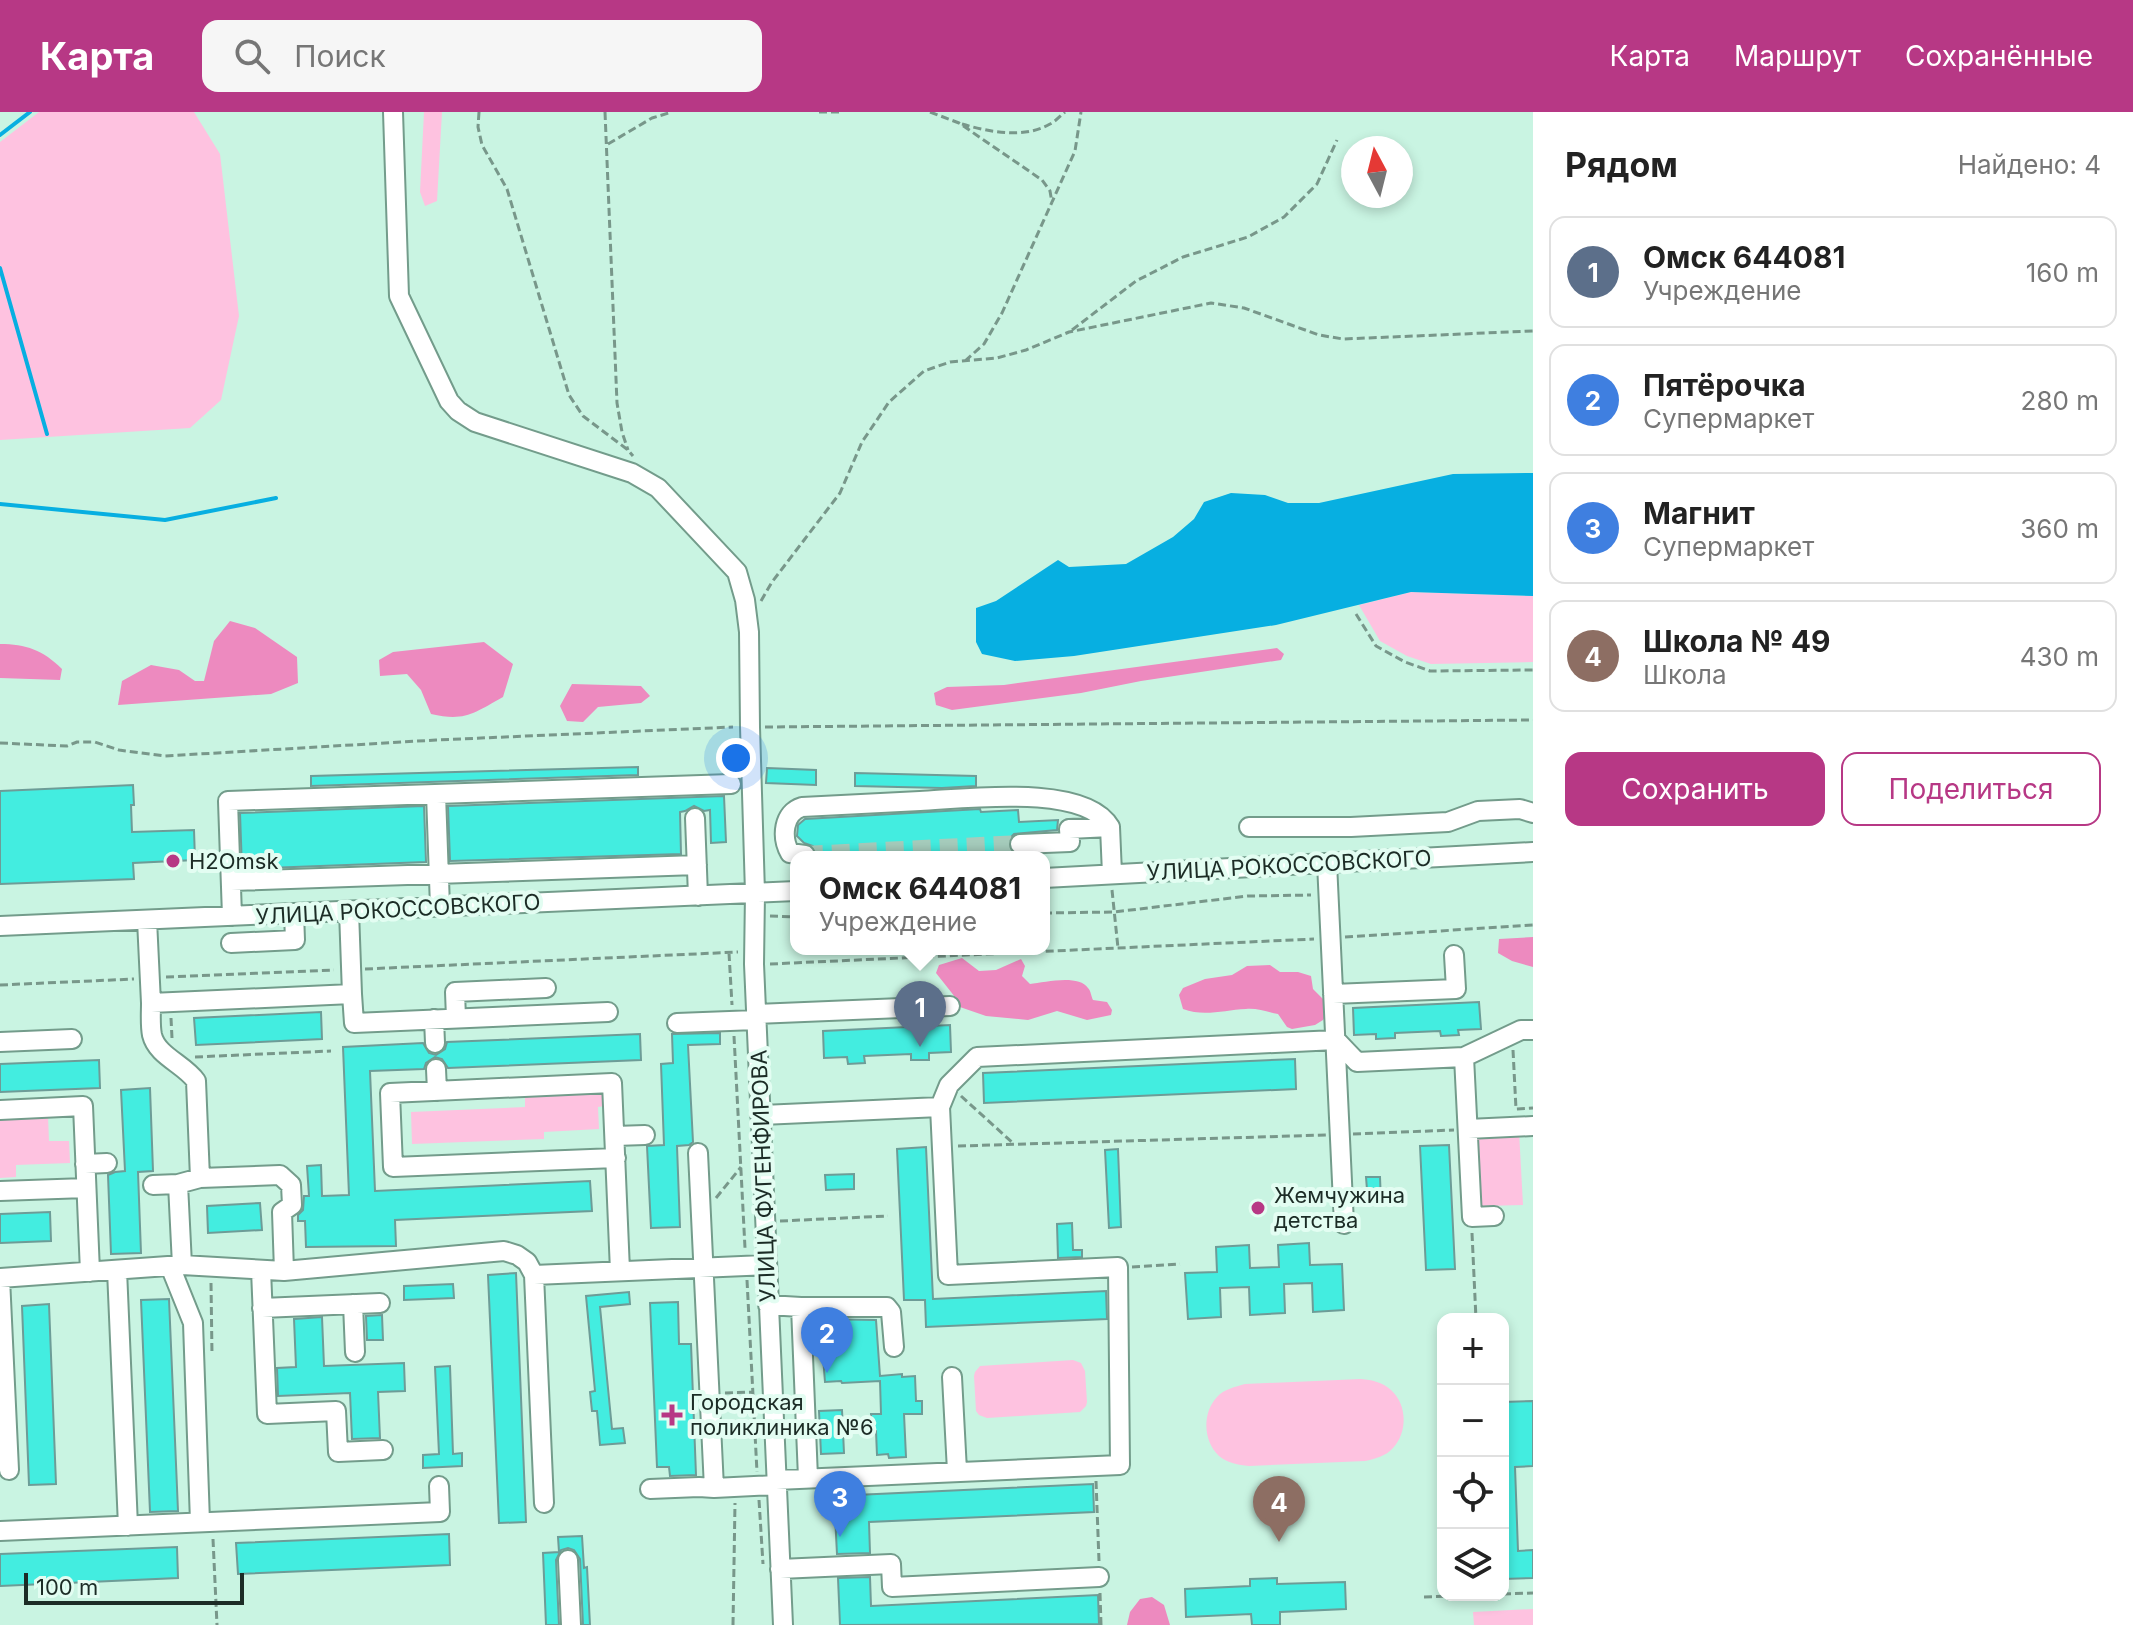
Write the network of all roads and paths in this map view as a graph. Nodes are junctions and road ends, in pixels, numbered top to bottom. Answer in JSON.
{"nodes":[{"id":1,"x":393,"y":112,"type":"edge"},
{"id":2,"x":479,"y":112,"type":"edge"},
{"id":3,"x":605,"y":112,"type":"edge"},
{"id":4,"x":672,"y":112,"type":"edge"},
{"id":5,"x":819,"y":112,"type":"edge"},
{"id":6,"x":839,"y":112,"type":"edge"},
{"id":7,"x":930,"y":112,"type":"edge"},
{"id":8,"x":1065,"y":112,"type":"edge"},
{"id":9,"x":1081,"y":112,"type":"edge"},
{"id":10,"x":959,"y":123,"type":"junction"},
{"id":11,"x":1337,"y":140,"type":"dead end"},
{"id":12,"x":607,"y":145,"type":"junction"},
{"id":13,"x":1052,"y":203,"type":"junction"},
{"id":14,"x":1533,"y":331,"type":"edge"},
{"id":15,"x":1069,"y":332,"type":"junction"},
{"id":16,"x":965,"y":361,"type":"junction"},
{"id":17,"x":628,"y":450,"type":"junction"},
{"id":18,"x":636,"y":459,"type":"dead end"},
{"id":19,"x":758,"y":607,"type":"dead end"},
{"id":20,"x":1356,"y":614,"type":"dead end"},
{"id":21,"x":1533,"y":670,"type":"edge"},
{"id":22,"x":731,"y":784,"type":"dead end"},
{"id":23,"x":436,"y":794,"type":"junction"},
{"id":24,"x":1533,"y":813,"type":"edge"},
{"id":25,"x":695,"y":818,"type":"dead end"},
{"id":26,"x":1110,"y":827,"type":"junction"},
{"id":27,"x":1249,"y":827,"type":"dead end"},
{"id":28,"x":1351,"y":827,"type":"junction"},
{"id":29,"x":1020,"y":844,"type":"tunnel mouth"},
{"id":30,"x":1533,"y":852,"type":"edge"},
{"id":31,"x":790,"y":853,"type":"edge"},
{"id":32,"x":1353,"y":861,"type":"junction"},
{"id":33,"x":1327,"y":863,"type":"junction"},
{"id":34,"x":697,"y":865,"type":"junction"},
{"id":35,"x":439,"y":874,"type":"junction"},
{"id":36,"x":1111,"y":874,"type":"junction"},
{"id":37,"x":1050,"y":878,"type":"edge"},
{"id":38,"x":231,"y":881,"type":"junction"},
{"id":39,"x":790,"y":891,"type":"edge"},
{"id":40,"x":755,"y":893,"type":"junction"},
{"id":41,"x":1328,"y":895,"type":"junction"},
{"id":42,"x":698,"y":896,"type":"junction"},
{"id":43,"x":440,"y":907,"type":"junction"},
{"id":44,"x":349,"y":911,"type":"junction"},
{"id":45,"x":1114,"y":912,"type":"junction"},
{"id":46,"x":294,"y":913,"type":"junction"},
{"id":47,"x":754,"y":913,"type":"junction"},
{"id":48,"x":1050,"y":913,"type":"edge"},
{"id":49,"x":232,"y":916,"type":"junction"},
{"id":50,"x":790,"y":917,"type":"edge"},
{"id":51,"x":147,"y":920,"type":"junction"},
{"id":52,"x":1533,"y":925,"type":"edge"},
{"id":53,"x":0,"y":926,"type":"edge"},
{"id":54,"x":1330,"y":938,"type":"junction"},
{"id":55,"x":231,"y":943,"type":"dead end"},
{"id":56,"x":1118,"y":948,"type":"junction"},
{"id":57,"x":1050,"y":950,"type":"edge"},
{"id":58,"x":729,"y":953,"type":"junction"},
{"id":59,"x":863,"y":955,"type":"edge"},
{"id":60,"x":1454,"y":955,"type":"dead end"},
{"id":61,"x":754,"y":958,"type":"junction"},
{"id":62,"x":351,"y":969,"type":"junction"},
{"id":63,"x":150,"y":978,"type":"junction"},
{"id":64,"x":0,"y":985,"type":"edge"},
{"id":65,"x":546,"y":988,"type":"dead end"},
{"id":66,"x":352,"y":994,"type":"junction"},
{"id":67,"x":1333,"y":994,"type":"junction"},
{"id":68,"x":170,"y":1002,"type":"junction"},
{"id":69,"x":151,"y":1003,"type":"junction"},
{"id":70,"x":950,"y":1006,"type":"dead end"},
{"id":71,"x":608,"y":1012,"type":"dead end"},
{"id":72,"x":756,"y":1017,"type":"junction"},
{"id":73,"x":456,"y":1018,"type":"junction"},
{"id":74,"x":434,"y":1019,"type":"junction"},
{"id":75,"x":733,"y":1020,"type":"junction"},
{"id":76,"x":677,"y":1023,"type":"dead end"},
{"id":77,"x":1533,"y":1030,"type":"edge"},
{"id":78,"x":1512,"y":1038,"type":"dead end"},
{"id":79,"x":72,"y":1039,"type":"dead end"},
{"id":80,"x":1336,"y":1040,"type":"junction"},
{"id":81,"x":0,"y":1042,"type":"edge"},
{"id":82,"x":435,"y":1043,"type":"dead end"},
{"id":83,"x":331,"y":1051,"type":"dead end"},
{"id":84,"x":1464,"y":1057,"type":"junction"},
{"id":85,"x":173,"y":1059,"type":"junction"},
{"id":86,"x":436,"y":1069,"type":"dead end"},
{"id":87,"x":949,"y":1085,"type":"junction"},
{"id":88,"x":437,"y":1091,"type":"junction"},
{"id":89,"x":940,"y":1107,"type":"junction"},
{"id":90,"x":1533,"y":1108,"type":"edge"},
{"id":91,"x":0,"y":1110,"type":"edge"},
{"id":92,"x":760,"y":1115,"type":"junction"},
{"id":93,"x":1533,"y":1126,"type":"edge"},
{"id":94,"x":1468,"y":1129,"type":"junction"},
{"id":95,"x":645,"y":1135,"type":"dead end"},
{"id":96,"x":1340,"y":1135,"type":"junction"},
{"id":97,"x":615,"y":1136,"type":"junction"},
{"id":98,"x":1014,"y":1144,"type":"junction"},
{"id":99,"x":942,"y":1146,"type":"junction"},
{"id":100,"x":698,"y":1153,"type":"dead end"},
{"id":101,"x":616,"y":1158,"type":"junction"},
{"id":102,"x":107,"y":1163,"type":"dead end"},
{"id":103,"x":85,"y":1164,"type":"junction"},
{"id":104,"x":741,"y":1167,"type":"junction"},
{"id":105,"x":200,"y":1178,"type":"junction"},
{"id":106,"x":178,"y":1184,"type":"junction"},
{"id":107,"x":153,"y":1185,"type":"dead end"},
{"id":108,"x":86,"y":1188,"type":"junction"},
{"id":109,"x":0,"y":1191,"type":"edge"},
{"id":110,"x":888,"y":1216,"type":"dead end"},
{"id":111,"x":1494,"y":1216,"type":"dead end"},
{"id":112,"x":701,"y":1217,"type":"junction"},
{"id":113,"x":1472,"y":1217,"type":"junction"},
{"id":114,"x":775,"y":1221,"type":"dead end"},
{"id":115,"x":1344,"y":1224,"type":"dead end"},
{"id":116,"x":1180,"y":1264,"type":"dead end"},
{"id":117,"x":176,"y":1265,"type":"junction"},
{"id":118,"x":767,"y":1265,"type":"junction"},
{"id":119,"x":746,"y":1266,"type":"junction"},
{"id":120,"x":1118,"y":1267,"type":"junction"},
{"id":121,"x":704,"y":1268,"type":"junction"},
{"id":122,"x":117,"y":1270,"type":"junction"},
{"id":123,"x":261,"y":1270,"type":"junction"},
{"id":124,"x":284,"y":1271,"type":"junction"},
{"id":125,"x":620,"y":1271,"type":"junction"},
{"id":126,"x":90,"y":1272,"type":"junction"},
{"id":127,"x":534,"y":1275,"type":"junction"},
{"id":128,"x":0,"y":1278,"type":"edge"},
{"id":129,"x":380,"y":1303,"type":"dead end"},
{"id":130,"x":353,"y":1304,"type":"junction"},
{"id":131,"x":768,"y":1305,"type":"junction"},
{"id":132,"x":801,"y":1307,"type":"junction"},
{"id":133,"x":262,"y":1308,"type":"junction"},
{"id":134,"x":1476,"y":1313,"type":"edge"},
{"id":135,"x":894,"y":1347,"type":"dead end"},
{"id":136,"x":355,"y":1352,"type":"dead end"},
{"id":137,"x":952,"y":1377,"type":"dead end"},
{"id":138,"x":753,"y":1392,"type":"junction"},
{"id":139,"x":709,"y":1394,"type":"junction"},
{"id":140,"x":4,"y":1434,"type":"edge"},
{"id":141,"x":383,"y":1450,"type":"dead end"},
{"id":142,"x":1096,"y":1465,"type":"junction"},
{"id":143,"x":9,"y":1470,"type":"dead end"},
{"id":144,"x":957,"y":1471,"type":"junction"},
{"id":145,"x":808,"y":1478,"type":"junction"},
{"id":146,"x":770,"y":1484,"type":"junction"},
{"id":147,"x":439,"y":1486,"type":"dead end"},
{"id":148,"x":735,"y":1487,"type":"junction"},
{"id":149,"x":714,"y":1488,"type":"junction"},
{"id":150,"x":650,"y":1489,"type":"dead end"},
{"id":151,"x":544,"y":1503,"type":"dead end"},
{"id":152,"x":200,"y":1522,"type":"junction"},
{"id":153,"x":128,"y":1526,"type":"junction"},
{"id":154,"x":0,"y":1531,"type":"edge"},
{"id":155,"x":568,"y":1560,"type":"dead end"},
{"id":156,"x":771,"y":1566,"type":"junction"},
{"id":157,"x":1099,"y":1577,"type":"junction"},
{"id":158,"x":1533,"y":1593,"type":"edge"},
{"id":159,"x":1509,"y":1594,"type":"edge"},
{"id":160,"x":1424,"y":1597,"type":"dead end"},
{"id":161,"x":1437,"y":1597,"type":"edge"},
{"id":162,"x":571,"y":1625,"type":"edge"},
{"id":163,"x":733,"y":1625,"type":"edge"},
{"id":164,"x":783,"y":1625,"type":"edge"},
{"id":165,"x":1101,"y":1625,"type":"edge"}],
"edges":[{"from":1,"to":40,"type":"street","name":"УЛИЦА ФУГЕНФИРОВА"},
{"from":2,"to":17,"type":"path"},
{"from":3,"to":12,"type":"path"},
{"from":4,"to":12,"type":"path"},
{"from":5,"to":6,"type":"path"},
{"from":7,"to":10,"type":"path"},
{"from":8,"to":10,"type":"path"},
{"from":9,"to":13,"type":"path"},
{"from":10,"to":13,"type":"path"},
{"from":11,"to":15,"type":"path"},
{"from":12,"to":17,"type":"path"},
{"from":13,"to":16,"type":"path"},
{"from":14,"to":15,"type":"path"},
{"from":15,"to":16,"type":"path"},
{"from":16,"to":19,"type":"path"},
{"from":17,"to":18,"type":"path"},
{"from":20,"to":21,"type":"path"},
{"from":22,"to":23,"type":"street"},
{"from":23,"to":35,"type":"street"},
{"from":23,"to":38,"type":"street"},
{"from":24,"to":28,"type":"street"},
{"from":25,"to":34,"type":"street"},
{"from":26,"to":29,"type":"street"},
{"from":26,"to":31,"type":"street"},
{"from":26,"to":36,"type":"street"},
{"from":27,"to":28,"type":"street"},
{"from":28,"to":32,"type":"street"},
{"from":30,"to":32,"type":"street","name":"УЛИЦА РОКОССОВСКОГО"},
{"from":32,"to":33,"type":"street","name":"УЛИЦА РОКОССОВСКОГО"},
{"from":33,"to":36,"type":"street","name":"УЛИЦА РОКОССОВСКОГО"},
{"from":33,"to":41,"type":"street"},
{"from":34,"to":35,"type":"street"},
{"from":34,"to":42,"type":"street"},
{"from":35,"to":38,"type":"street"},
{"from":35,"to":43,"type":"street"},
{"from":36,"to":37,"type":"street","name":"УЛИЦА РОКОССОВСКОГО"},
{"from":36,"to":45,"type":"path"},
{"from":38,"to":49,"type":"street"},
{"from":39,"to":40,"type":"street","name":"УЛИЦА РОКОССОВСКОГО"},
{"from":40,"to":42,"type":"street","name":"УЛИЦА РОКОССОВСКОГО"},
{"from":40,"to":47,"type":"street","name":"УЛИЦА ФУГЕНФИРОВА"},
{"from":41,"to":45,"type":"path"},
{"from":41,"to":54,"type":"street"},
{"from":42,"to":43,"type":"street","name":"УЛИЦА РОКОССОВСКОГО"},
{"from":43,"to":44,"type":"street","name":"УЛИЦА РОКОССОВСКОГО"},
{"from":44,"to":46,"type":"street","name":"УЛИЦА РОКОССОВСКОГО"},
{"from":44,"to":62,"type":"street"},
{"from":45,"to":48,"type":"path"},
{"from":45,"to":56,"type":"path"},
{"from":46,"to":49,"type":"street","name":"УЛИЦА РОКОССОВСКОГО"},
{"from":46,"to":55,"type":"street"},
{"from":47,"to":50,"type":"path"},
{"from":47,"to":61,"type":"street","name":"УЛИЦА ФУГЕНФИРОВА"},
{"from":49,"to":51,"type":"street","name":"УЛИЦА РОКОССОВСКОГО"},
{"from":51,"to":53,"type":"street","name":"УЛИЦА РОКОССОВСКОГО"},
{"from":51,"to":63,"type":"street"},
{"from":52,"to":54,"type":"path"},
{"from":54,"to":56,"type":"path"},
{"from":54,"to":67,"type":"street"},
{"from":56,"to":57,"type":"path"},
{"from":58,"to":61,"type":"path"},
{"from":58,"to":62,"type":"path"},
{"from":58,"to":75,"type":"path"},
{"from":59,"to":61,"type":"path"},
{"from":60,"to":67,"type":"street"},
{"from":61,"to":72,"type":"street","name":"УЛИЦА ФУГЕНФИРОВА"},
{"from":62,"to":63,"type":"path"},
{"from":62,"to":66,"type":"street"},
{"from":63,"to":64,"type":"path"},
{"from":63,"to":69,"type":"street"},
{"from":65,"to":73,"type":"street"},
{"from":66,"to":68,"type":"street"},
{"from":66,"to":74,"type":"street"},
{"from":67,"to":80,"type":"street"},
{"from":68,"to":69,"type":"street"},
{"from":68,"to":85,"type":"path"},
{"from":69,"to":85,"type":"street"},
{"from":70,"to":72,"type":"street"},
{"from":71,"to":73,"type":"street"},
{"from":72,"to":75,"type":"street"},
{"from":72,"to":92,"type":"street","name":"УЛИЦА ФУГЕНФИРОВА"},
{"from":73,"to":74,"type":"street"},
{"from":74,"to":82,"type":"street"},
{"from":75,"to":76,"type":"street"},
{"from":75,"to":104,"type":"path"},
{"from":77,"to":84,"type":"street"},
{"from":78,"to":90,"type":"path"},
{"from":79,"to":81,"type":"street"},
{"from":80,"to":84,"type":"street"},
{"from":80,"to":87,"type":"street"},
{"from":80,"to":96,"type":"street"},
{"from":83,"to":85,"type":"path"},
{"from":84,"to":94,"type":"street"},
{"from":85,"to":105,"type":"street"},
{"from":86,"to":88,"type":"street"},
{"from":87,"to":89,"type":"street"},
{"from":87,"to":98,"type":"path"},
{"from":88,"to":97,"type":"street"},
{"from":88,"to":101,"type":"street"},
{"from":89,"to":92,"type":"street"},
{"from":89,"to":99,"type":"street"},
{"from":91,"to":103,"type":"street"},
{"from":92,"to":118,"type":"street","name":"УЛИЦА ФУГЕНФИРОВА"},
{"from":93,"to":94,"type":"street"},
{"from":94,"to":96,"type":"path"},
{"from":94,"to":113,"type":"street"},
{"from":95,"to":97,"type":"street"},
{"from":96,"to":98,"type":"path"},
{"from":96,"to":115,"type":"street"},
{"from":97,"to":101,"type":"street"},
{"from":98,"to":99,"type":"path"},
{"from":99,"to":120,"type":"street"},
{"from":100,"to":112,"type":"street"},
{"from":101,"to":125,"type":"street"},
{"from":102,"to":103,"type":"street"},
{"from":103,"to":108,"type":"street"},
{"from":104,"to":112,"type":"path"},
{"from":104,"to":119,"type":"path"},
{"from":105,"to":106,"type":"street"},
{"from":105,"to":124,"type":"street"},
{"from":106,"to":107,"type":"street"},
{"from":106,"to":117,"type":"street"},
{"from":108,"to":109,"type":"street"},
{"from":108,"to":126,"type":"street"},
{"from":110,"to":114,"type":"path"},
{"from":111,"to":113,"type":"street"},
{"from":112,"to":121,"type":"street"},
{"from":113,"to":134,"type":"path"},
{"from":116,"to":120,"type":"path"},
{"from":117,"to":122,"type":"street"},
{"from":117,"to":123,"type":"street"},
{"from":117,"to":152,"type":"street"},
{"from":118,"to":119,"type":"street"},
{"from":118,"to":131,"type":"street","name":"УЛИЦА ФУГЕНФИРОВА"},
{"from":119,"to":121,"type":"street"},
{"from":119,"to":138,"type":"path"},
{"from":120,"to":142,"type":"street"},
{"from":121,"to":125,"type":"street"},
{"from":121,"to":139,"type":"street"},
{"from":122,"to":126,"type":"street"},
{"from":122,"to":153,"type":"street"},
{"from":123,"to":124,"type":"street"},
{"from":123,"to":133,"type":"street"},
{"from":124,"to":127,"type":"street"},
{"from":125,"to":127,"type":"street"},
{"from":126,"to":128,"type":"street"},
{"from":127,"to":151,"type":"street"},
{"from":128,"to":140,"type":"street"},
{"from":129,"to":130,"type":"street"},
{"from":130,"to":133,"type":"street"},
{"from":130,"to":136,"type":"street"},
{"from":131,"to":132,"type":"street"},
{"from":131,"to":146,"type":"street","name":"УЛИЦА ФУГЕНФИРОВА"},
{"from":132,"to":135,"type":"street"},
{"from":132,"to":145,"type":"street"},
{"from":133,"to":141,"type":"street"},
{"from":137,"to":144,"type":"street"},
{"from":138,"to":139,"type":"path"},
{"from":138,"to":146,"type":"path"},
{"from":139,"to":149,"type":"street"},
{"from":140,"to":143,"type":"street"},
{"from":142,"to":144,"type":"street"},
{"from":142,"to":157,"type":"path"},
{"from":144,"to":145,"type":"street"},
{"from":145,"to":146,"type":"street"},
{"from":146,"to":148,"type":"street"},
{"from":146,"to":156,"type":"street","name":"УЛИЦА ФУГЕНФИРОВА"},
{"from":146,"to":156,"type":"path"},
{"from":147,"to":152,"type":"street"},
{"from":148,"to":149,"type":"street"},
{"from":148,"to":163,"type":"path"},
{"from":149,"to":150,"type":"street"},
{"from":152,"to":153,"type":"street"},
{"from":153,"to":154,"type":"street"},
{"from":155,"to":162,"type":"street"},
{"from":156,"to":157,"type":"street"},
{"from":156,"to":164,"type":"street","name":"УЛИЦА ФУГЕНФИРОВА"},
{"from":157,"to":165,"type":"path"},
{"from":158,"to":159,"type":"path"},
{"from":160,"to":161,"type":"path"}]}
